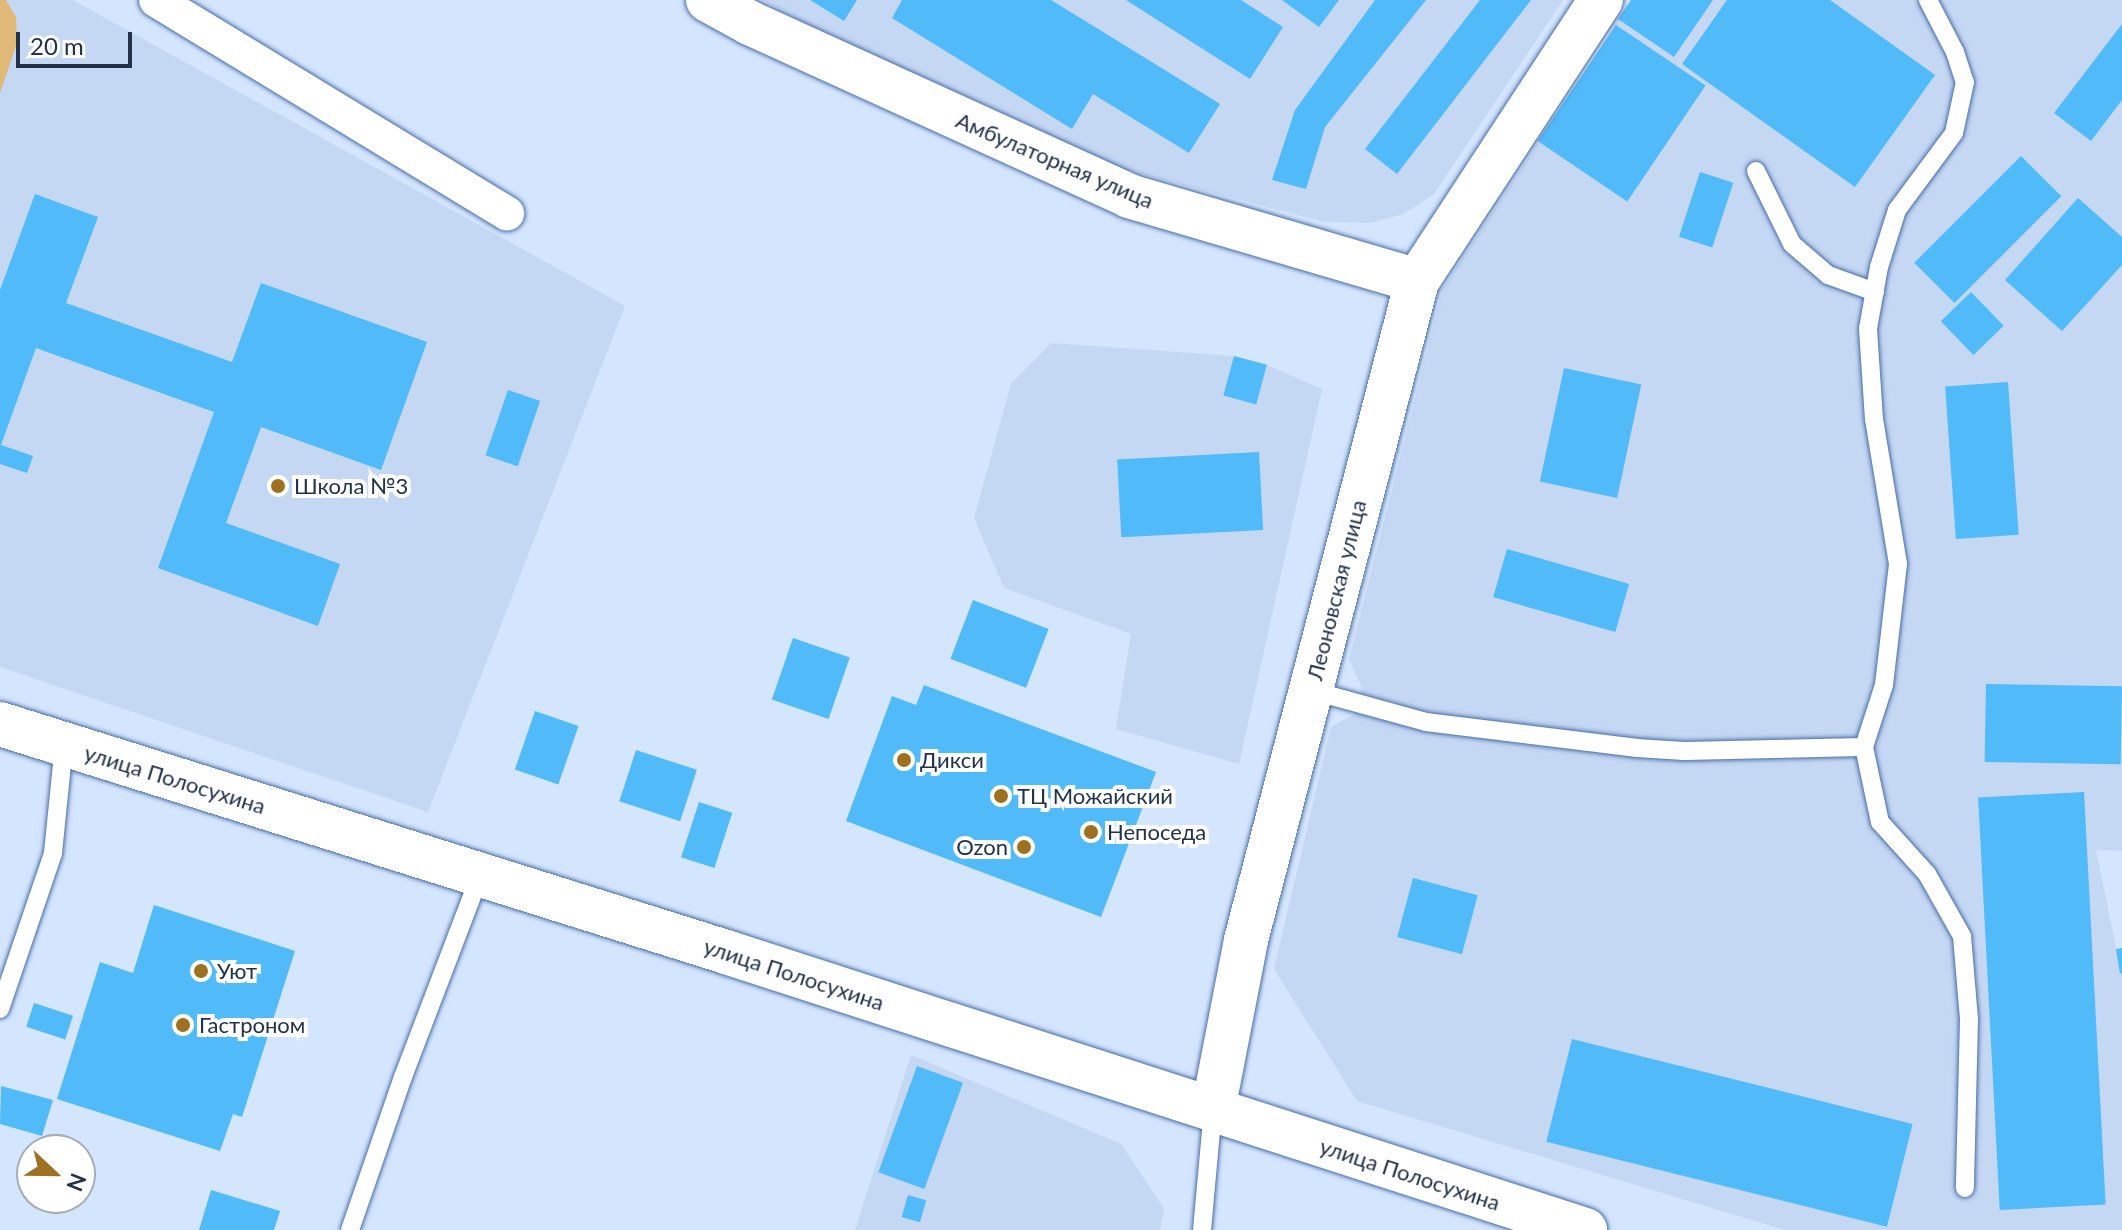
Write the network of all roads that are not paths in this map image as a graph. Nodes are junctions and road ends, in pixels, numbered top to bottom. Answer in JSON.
{"nodes":[{"id":1,"x":156,"y":0,"type":"edge"},
{"id":2,"x":708,"y":0,"type":"edge"},
{"id":3,"x":1601,"y":0,"type":"edge"},
{"id":4,"x":1928,"y":0,"type":"edge"},
{"id":5,"x":1756,"y":171,"type":"dead end"},
{"id":6,"x":507,"y":213,"type":"dead end"},
{"id":7,"x":1417,"y":281,"type":"junction"},
{"id":8,"x":1875,"y":292,"type":"junction"},
{"id":9,"x":1310,"y":690,"type":"junction"},
{"id":10,"x":0,"y":724,"type":"edge"},
{"id":11,"x":64,"y":744,"type":"junction"},
{"id":12,"x":1864,"y":747,"type":"junction"},
{"id":13,"x":480,"y":875,"type":"junction"},
{"id":14,"x":0,"y":1009,"type":"edge"},
{"id":15,"x":1213,"y":1110,"type":"junction"},
{"id":16,"x":1965,"y":1188,"type":"dead end"},
{"id":17,"x":350,"y":1230,"type":"edge"},
{"id":18,"x":1202,"y":1230,"type":"edge"},
{"id":19,"x":1585,"y":1230,"type":"edge"}],
"edges":[{"from":1,"to":6,"type":"street"},
{"from":2,"to":7,"type":"street","name":"Амбулаторная улица"},
{"from":3,"to":7,"type":"street","name":"Леоновская улица"},
{"from":4,"to":8,"type":"lane"},
{"from":5,"to":8,"type":"lane"},
{"from":7,"to":9,"type":"street","name":"Леоновская улица"},
{"from":8,"to":12,"type":"lane"},
{"from":9,"to":12,"type":"lane"},
{"from":9,"to":15,"type":"street","name":"Леоновская улица"},
{"from":10,"to":11,"type":"street","name":"улица Полосухина"},
{"from":11,"to":13,"type":"street","name":"улица Полосухина"},
{"from":11,"to":14,"type":"lane"},
{"from":12,"to":16,"type":"lane"},
{"from":13,"to":15,"type":"street","name":"улица Полосухина"},
{"from":13,"to":17,"type":"lane"},
{"from":15,"to":18,"type":"lane","name":"Леоновская улица"},
{"from":15,"to":19,"type":"street","name":"улица Полосухина"}]}
